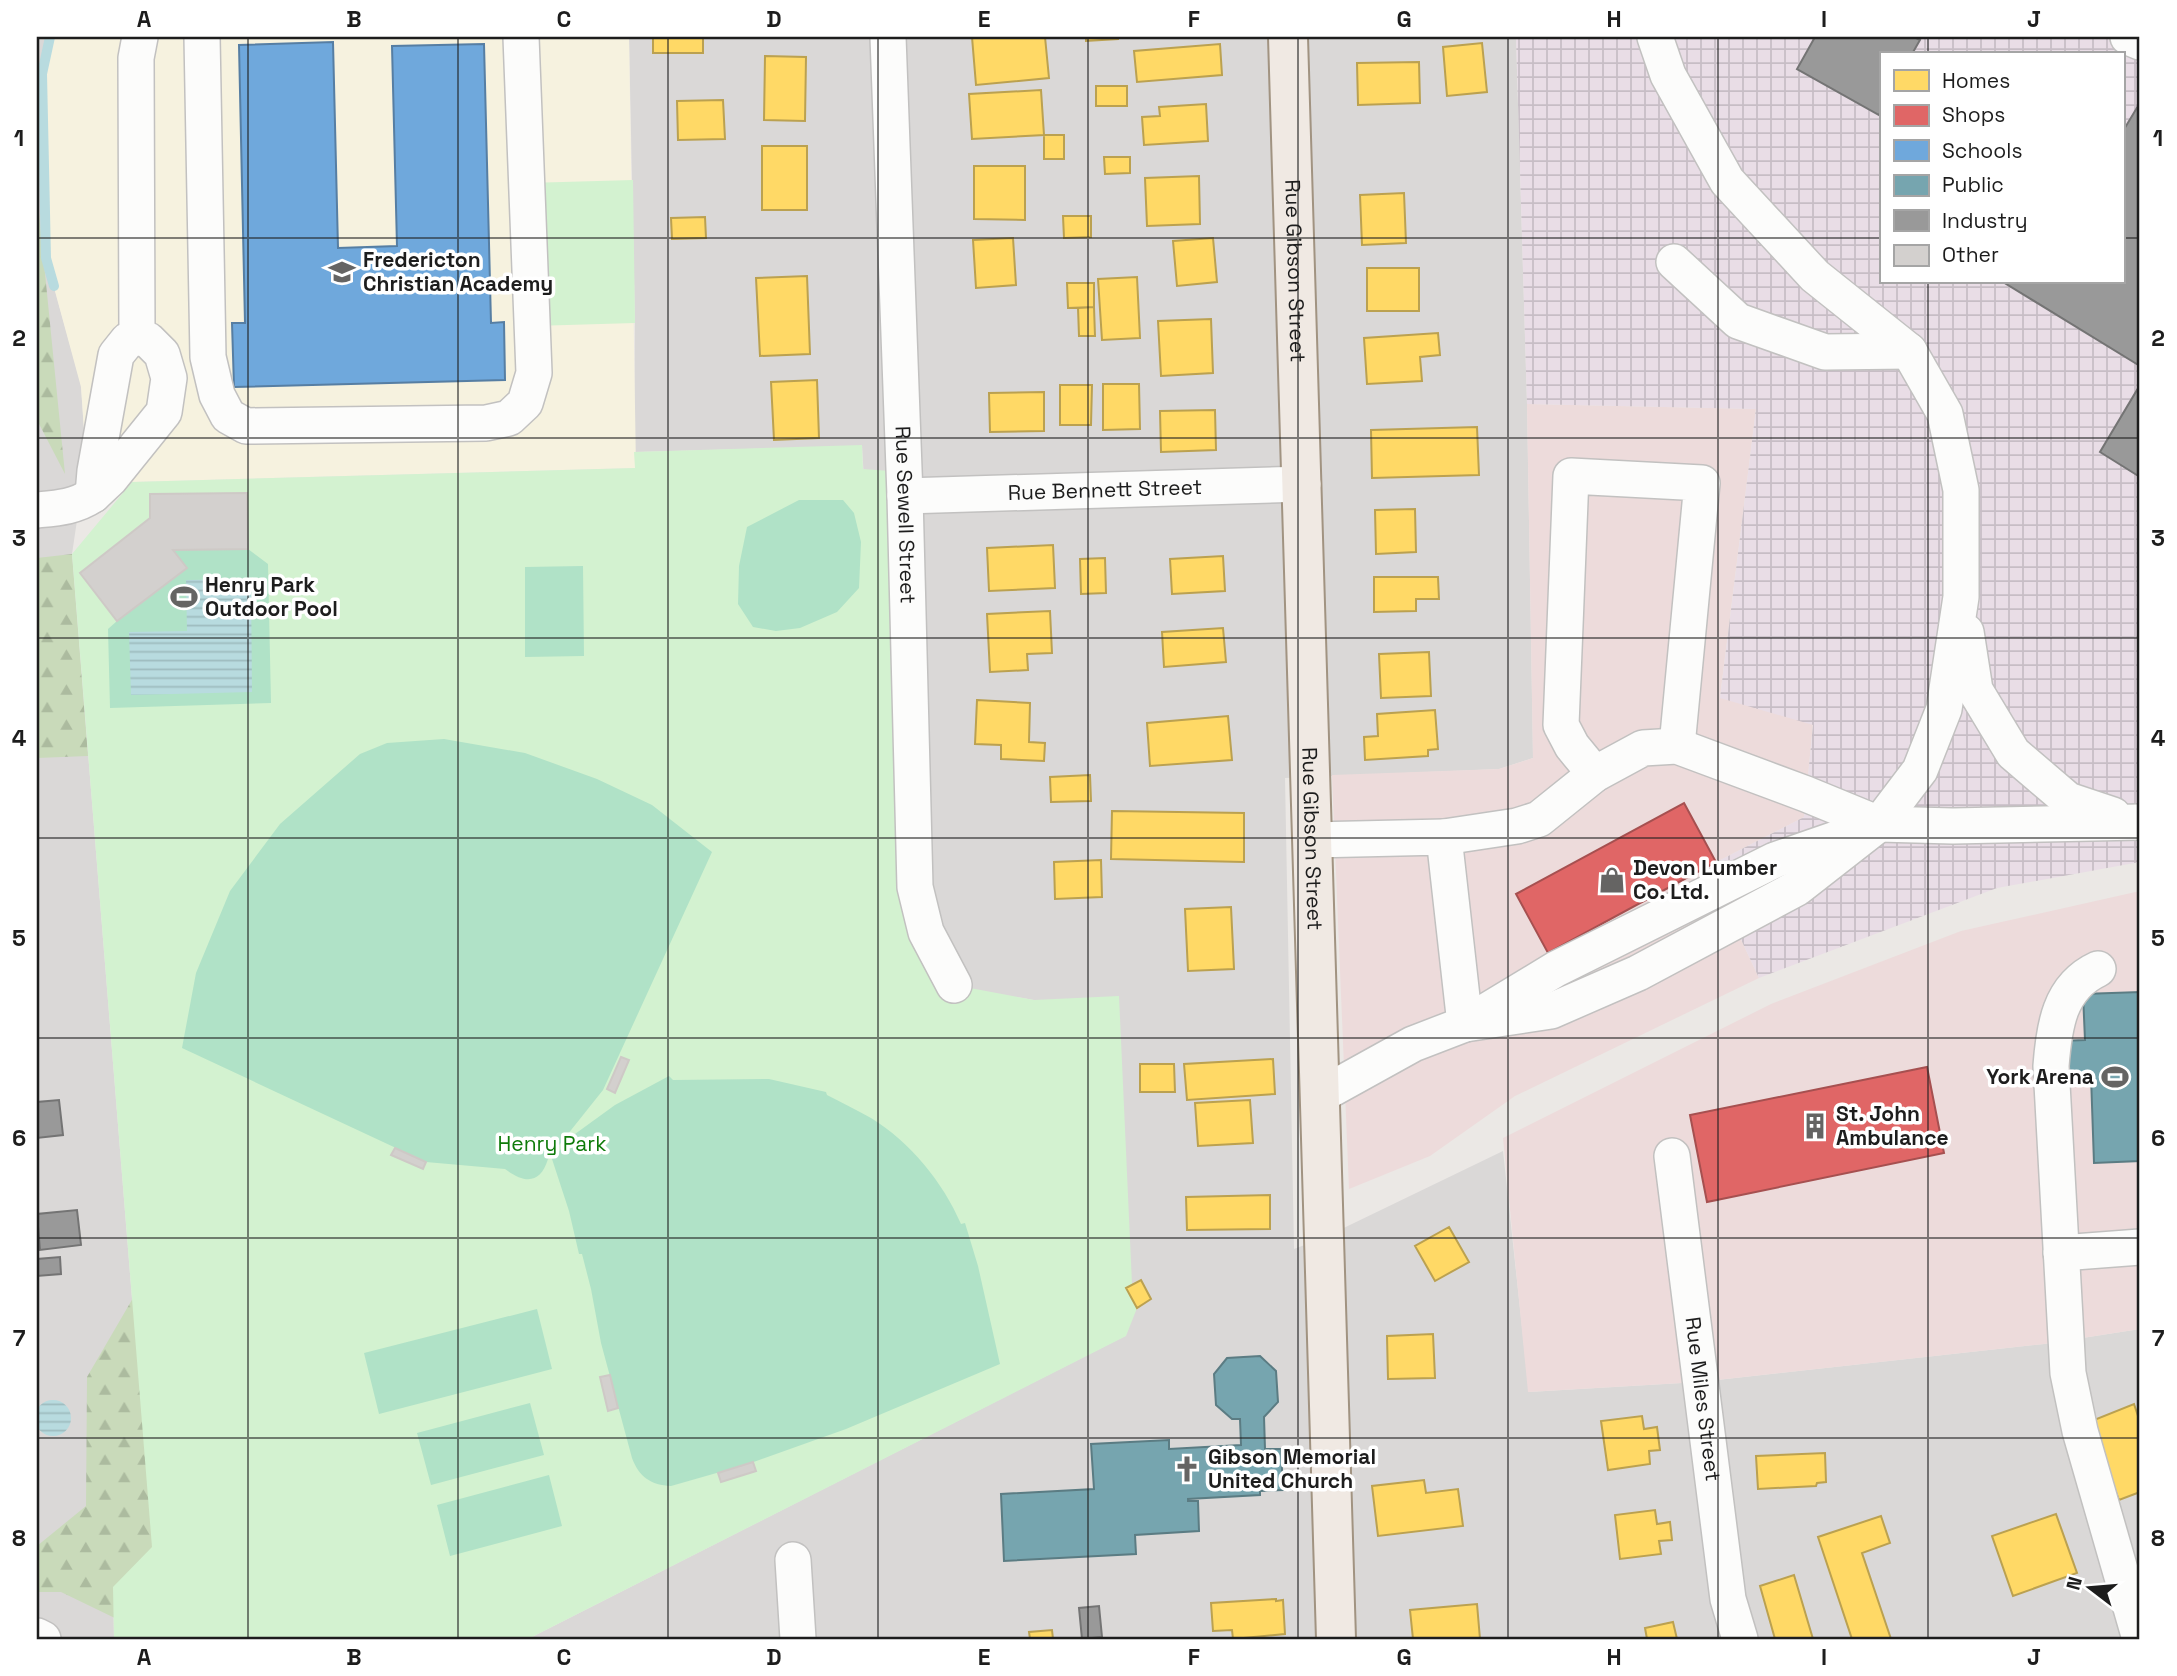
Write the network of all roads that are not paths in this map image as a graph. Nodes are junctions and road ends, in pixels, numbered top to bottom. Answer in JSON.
{"nodes":[{"id":1,"x":140,"y":37,"type":"edge"},
{"id":2,"x":202,"y":37,"type":"edge"},
{"id":3,"x":521,"y":37,"type":"edge"},
{"id":4,"x":888,"y":37,"type":"edge"},
{"id":5,"x":1288,"y":37,"type":"edge"},
{"id":6,"x":1655,"y":37,"type":"edge"},
{"id":7,"x":2128,"y":37,"type":"edge"},
{"id":8,"x":2140,"y":42,"type":"edge"},
{"id":9,"x":1674,"y":262,"type":"dead end"},
{"id":10,"x":137,"y":337,"type":"junction"},
{"id":11,"x":1909,"y":351,"type":"junction"},
{"id":12,"x":1303,"y":484,"type":"junction"},
{"id":13,"x":93,"y":495,"type":"junction"},
{"id":14,"x":905,"y":496,"type":"junction"},
{"id":15,"x":37,"y":510,"type":"edge"},
{"id":16,"x":1961,"y":597,"type":"junction"},
{"id":17,"x":1677,"y":746,"type":"junction"},
{"id":18,"x":1595,"y":774,"type":"junction"},
{"id":19,"x":2138,"y":822,"type":"edge"},
{"id":20,"x":1879,"y":824,"type":"junction"},
{"id":21,"x":1444,"y":837,"type":"junction"},
{"id":22,"x":1312,"y":840,"type":"junction"},
{"id":23,"x":2098,"y":969,"type":"dead end"},
{"id":24,"x":954,"y":985,"type":"dead end"},
{"id":25,"x":1465,"y":1024,"type":"junction"},
{"id":26,"x":1319,"y":1096,"type":"junction"},
{"id":27,"x":1672,"y":1156,"type":"dead end"},
{"id":28,"x":2140,"y":1247,"type":"edge"},
{"id":29,"x":2061,"y":1253,"type":"junction"},
{"id":30,"x":793,"y":1560,"type":"dead end"},
{"id":31,"x":37,"y":1636,"type":"edge"},
{"id":32,"x":2140,"y":1636,"type":"edge"},
{"id":33,"x":43,"y":1639,"type":"edge"},
{"id":34,"x":797,"y":1639,"type":"edge"},
{"id":35,"x":1336,"y":1639,"type":"edge"},
{"id":36,"x":1740,"y":1639,"type":"edge"},
{"id":37,"x":2128,"y":1639,"type":"edge"}],
"edges":[{"from":1,"to":10,"type":"street"},
{"from":2,"to":3,"type":"street"},
{"from":4,"to":14,"type":"street","name":"Rue Sewell Street"},
{"from":5,"to":12,"type":"main road","name":"Rue Gibson Street"},
{"from":6,"to":11,"type":"street"},
{"from":7,"to":8,"type":"street"},
{"from":9,"to":11,"type":"street"},
{"from":10,"to":13,"type":"street"},
{"from":10,"to":13,"type":"street"},
{"from":11,"to":16,"type":"street"},
{"from":12,"to":14,"type":"street","name":"Rue Bennett Street"},
{"from":12,"to":22,"type":"main road","name":"Rue Gibson Street"},
{"from":13,"to":15,"type":"street"},
{"from":14,"to":24,"type":"street","name":"Rue Sewell Street"},
{"from":16,"to":19,"type":"street"},
{"from":16,"to":20,"type":"street"},
{"from":17,"to":18,"type":"street"},
{"from":17,"to":18,"type":"street"},
{"from":17,"to":20,"type":"street"},
{"from":18,"to":21,"type":"street"},
{"from":19,"to":20,"type":"street"},
{"from":20,"to":25,"type":"street"},
{"from":21,"to":22,"type":"street"},
{"from":21,"to":25,"type":"street"},
{"from":22,"to":26,"type":"main road","name":"Rue Gibson Street"},
{"from":23,"to":29,"type":"street"},
{"from":25,"to":26,"type":"street"},
{"from":26,"to":35,"type":"main road","name":"Rue Gibson Street"},
{"from":27,"to":36,"type":"street","name":"Rue Miles Street"},
{"from":28,"to":29,"type":"street"},
{"from":29,"to":32,"type":"street"},
{"from":30,"to":34,"type":"street"},
{"from":31,"to":33,"type":"street"},
{"from":32,"to":37,"type":"street"}]}
